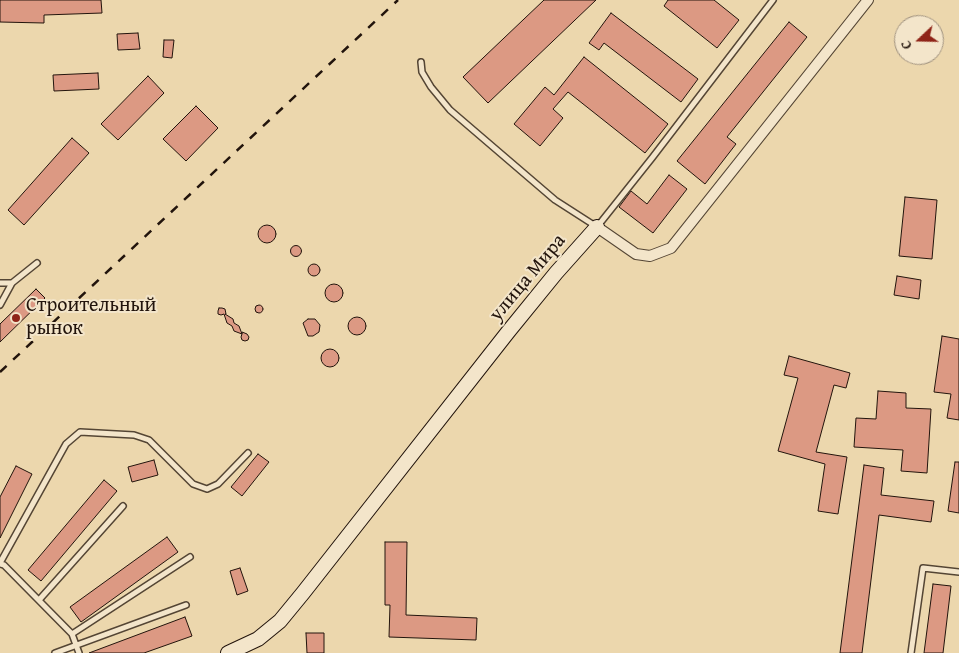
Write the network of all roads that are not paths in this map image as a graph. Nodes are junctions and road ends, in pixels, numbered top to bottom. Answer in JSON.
{"nodes":[{"id":1,"x":774,"y":0,"type":"edge"},
{"id":2,"x":868,"y":0,"type":"edge"},
{"id":3,"x":421,"y":62,"type":"dead end"},
{"id":4,"x":597,"y":227,"type":"junction"},
{"id":5,"x":37,"y":263,"type":"dead end"},
{"id":6,"x":0,"y":283,"type":"edge"},
{"id":7,"x":12,"y":283,"type":"junction"},
{"id":8,"x":0,"y":306,"type":"edge"},
{"id":9,"x":248,"y":452,"type":"dead end"},
{"id":10,"x":123,"y":506,"type":"dead end"},
{"id":11,"x":190,"y":557,"type":"dead end"},
{"id":12,"x":0,"y":564,"type":"edge"},
{"id":13,"x":959,"y":572,"type":"edge"},
{"id":14,"x":39,"y":600,"type":"junction"},
{"id":15,"x":186,"y":605,"type":"dead end"},
{"id":16,"x":72,"y":634,"type":"junction"},
{"id":17,"x":76,"y":646,"type":"junction"},
{"id":18,"x":237,"y":651,"type":"edge"},
{"id":19,"x":55,"y":653,"type":"edge"},
{"id":20,"x":79,"y":653,"type":"edge"},
{"id":21,"x":911,"y":653,"type":"edge"}],
"edges":[{"from":1,"to":4,"type":"lane"},
{"from":2,"to":4,"type":"street"},
{"from":3,"to":4,"type":"lane"},
{"from":4,"to":18,"type":"street","name":"улица Мира"},
{"from":5,"to":7,"type":"lane"},
{"from":6,"to":7,"type":"lane"},
{"from":7,"to":8,"type":"lane"},
{"from":9,"to":12,"type":"lane"},
{"from":10,"to":14,"type":"lane"},
{"from":11,"to":16,"type":"lane"},
{"from":12,"to":14,"type":"lane"},
{"from":13,"to":21,"type":"lane"},
{"from":14,"to":16,"type":"lane"},
{"from":15,"to":17,"type":"lane"},
{"from":16,"to":17,"type":"lane"},
{"from":17,"to":19,"type":"lane"},
{"from":17,"to":20,"type":"lane"}]}
